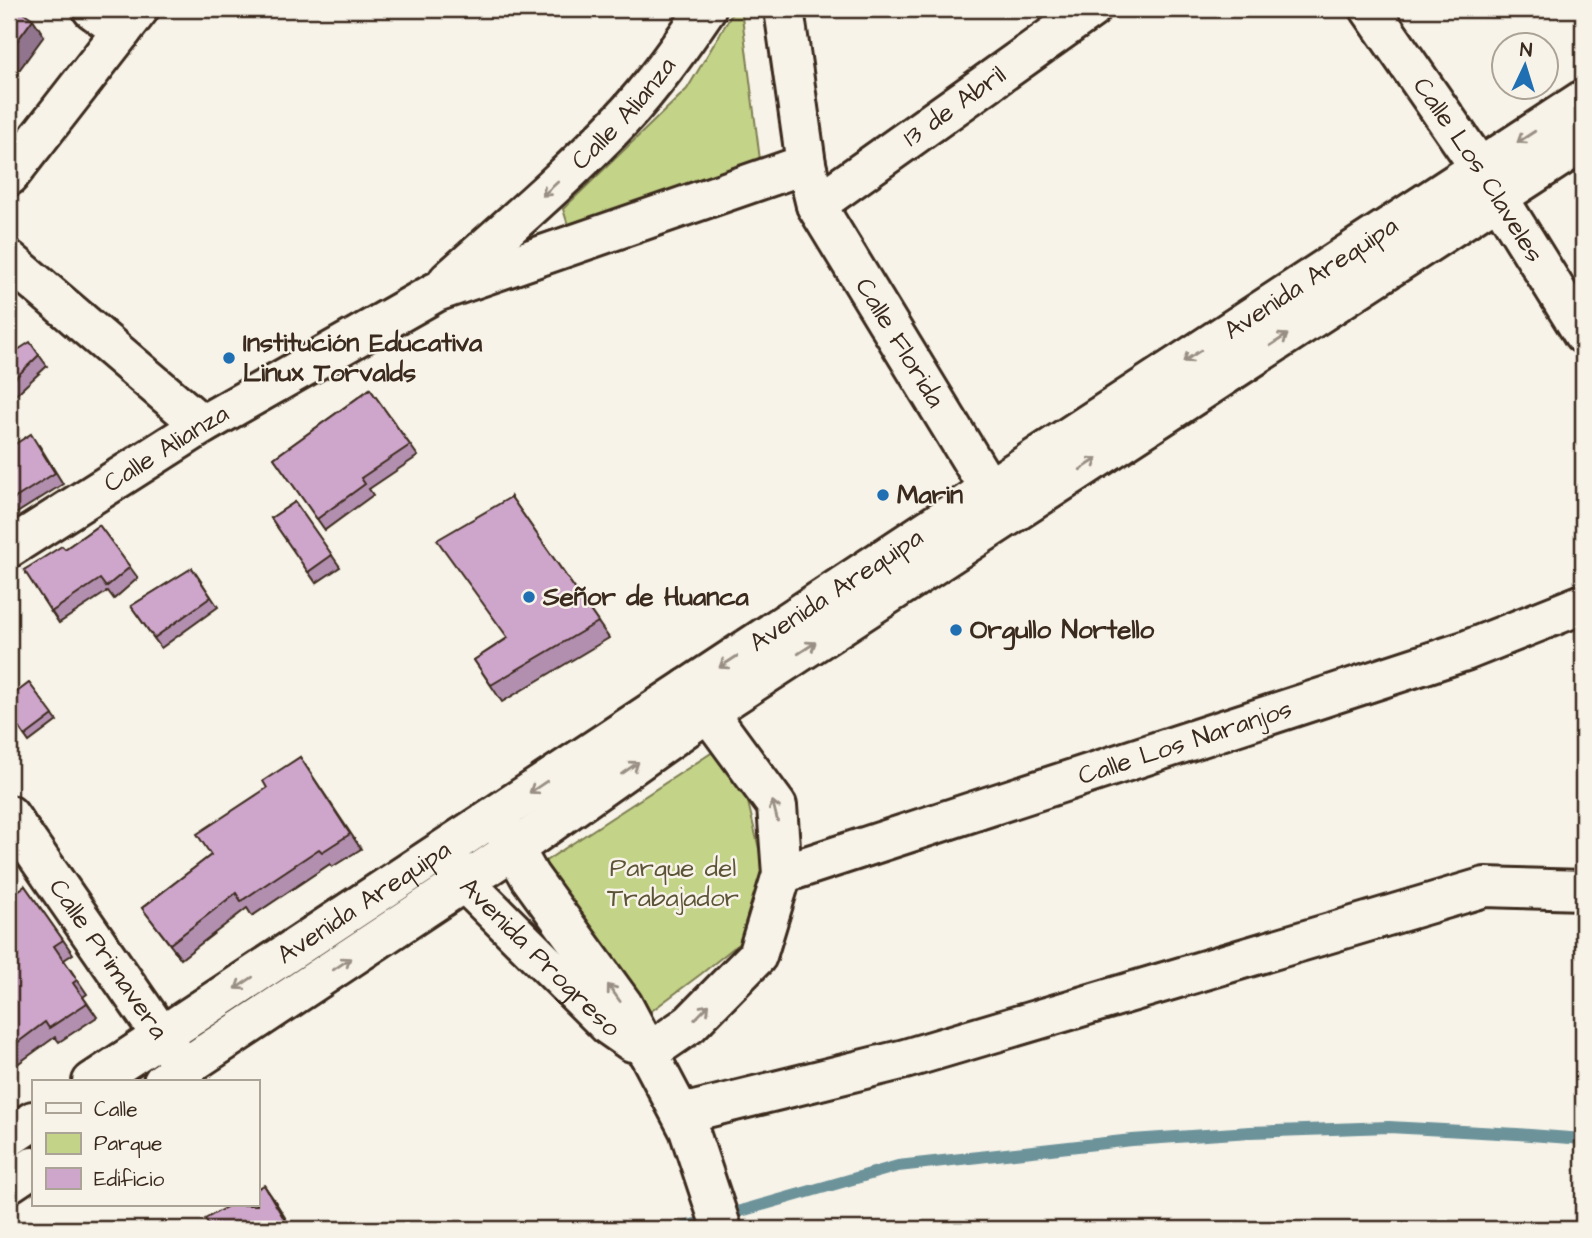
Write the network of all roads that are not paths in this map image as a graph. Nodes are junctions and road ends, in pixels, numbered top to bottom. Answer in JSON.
{"nodes":[{"id":1,"x":706,"y":9,"type":"edge"},
{"id":2,"x":784,"y":9,"type":"edge"},
{"id":3,"x":1091,"y":9,"type":"edge"},
{"id":4,"x":1370,"y":9,"type":"edge"},
{"id":5,"x":118,"y":16,"type":"edge"},
{"id":6,"x":1583,"y":100,"type":"edge"},
{"id":7,"x":1583,"y":142,"type":"edge"},
{"id":8,"x":806,"y":164,"type":"junction"},
{"id":9,"x":9,"y":176,"type":"edge"},
{"id":10,"x":1489,"y":182,"type":"junction"},
{"id":11,"x":816,"y":205,"type":"junction"},
{"id":12,"x":9,"y":260,"type":"edge"},
{"id":13,"x":436,"y":292,"type":"junction"},
{"id":14,"x":1583,"y":334,"type":"edge"},
{"id":15,"x":202,"y":425,"type":"junction"},
{"id":16,"x":999,"y":502,"type":"junction"},
{"id":17,"x":9,"y":548,"type":"edge"},
{"id":18,"x":1583,"y":604,"type":"edge"},
{"id":19,"x":698,"y":700,"type":"junction"},
{"id":20,"x":9,"y":815,"type":"edge"},
{"id":21,"x":495,"y":816,"type":"junction"},
{"id":22,"x":514,"y":849,"type":"junction"},
{"id":23,"x":443,"y":850,"type":"junction"},
{"id":24,"x":782,"y":874,"type":"junction"},
{"id":25,"x":464,"y":882,"type":"junction"},
{"id":26,"x":1583,"y":890,"type":"edge"},
{"id":27,"x":161,"y":1037,"type":"junction"},
{"id":28,"x":648,"y":1053,"type":"junction"},
{"id":29,"x":173,"y":1075,"type":"edge"},
{"id":30,"x":95,"y":1080,"type":"edge"},
{"id":31,"x":32,"y":1122,"type":"edge"},
{"id":32,"x":685,"y":1122,"type":"junction"},
{"id":33,"x":9,"y":1137,"type":"edge"},
{"id":34,"x":32,"y":1168,"type":"edge"},
{"id":35,"x":9,"y":1183,"type":"edge"},
{"id":36,"x":722,"y":1229,"type":"edge"}],
"edges":[{"from":1,"to":13,"type":"street","name":"Calle Alianza","one_way":true},
{"from":2,"to":8,"type":"street","name":"Calle Florida"},
{"from":3,"to":11,"type":"street","name":"13 de Abril"},
{"from":4,"to":10,"type":"street","name":"Calle Los Claveles"},
{"from":5,"to":9,"type":"street"},
{"from":6,"to":10,"type":"street","name":"Avenida Arequipa","one_way":true},
{"from":7,"to":10,"type":"street","name":"Avenida Arequipa"},
{"from":8,"to":11,"type":"street","name":"Calle Florida"},
{"from":8,"to":13,"type":"street","name":"Calle Alianza"},
{"from":10,"to":14,"type":"street","name":"Calle Los Claveles"},
{"from":10,"to":16,"type":"street","name":"Avenida Arequipa"},
{"from":11,"to":16,"type":"street","name":"Calle Florida"},
{"from":12,"to":15,"type":"street"},
{"from":13,"to":15,"type":"street","name":"Calle Alianza"},
{"from":15,"to":17,"type":"street","name":"Calle Alianza"},
{"from":16,"to":19,"type":"street","name":"Avenida Arequipa"},
{"from":18,"to":24,"type":"street","name":"Calle Los Naranjos"},
{"from":19,"to":21,"type":"street","name":"Avenida Arequipa","one_way":true},
{"from":22,"to":19,"type":"street","name":"Avenida Arequipa","one_way":true},
{"from":24,"to":19,"type":"street","one_way":true},
{"from":20,"to":27,"type":"street","name":"Calle Primavera"},
{"from":21,"to":22,"type":"street","name":"Avenida Progreso"},
{"from":21,"to":23,"type":"street","name":"Avenida Arequipa"},
{"from":22,"to":25,"type":"street","name":"Avenida Arequipa"},
{"from":28,"to":22,"type":"street","name":"Avenida Progreso","one_way":true},
{"from":23,"to":25,"type":"street","name":"Avenida Progreso"},
{"from":23,"to":27,"type":"street","name":"Avenida Arequipa","one_way":true},
{"from":28,"to":24,"type":"street","one_way":true},
{"from":25,"to":28,"type":"street","name":"Avenida Progreso"},
{"from":29,"to":25,"type":"street","name":"Avenida Arequipa","one_way":true},
{"from":26,"to":32,"type":"street"},
{"from":27,"to":29,"type":"street","name":"Calle Primavera"},
{"from":27,"to":30,"type":"street","name":"Avenida Arequipa"},
{"from":28,"to":32,"type":"street","name":"Avenida Progreso"},
{"from":31,"to":33,"type":"street"},
{"from":32,"to":36,"type":"street","name":"Avenida Progreso"},
{"from":34,"to":35,"type":"street"}]}
